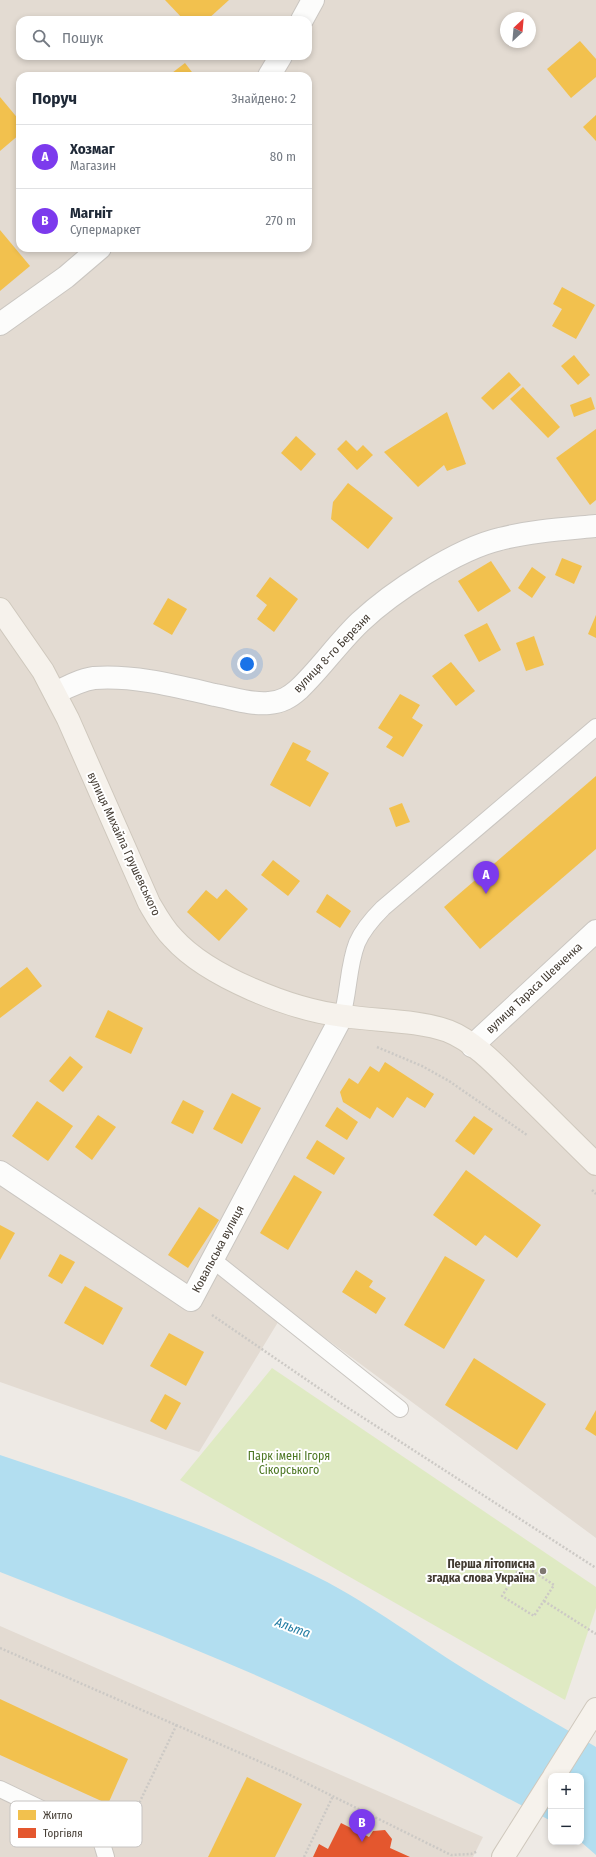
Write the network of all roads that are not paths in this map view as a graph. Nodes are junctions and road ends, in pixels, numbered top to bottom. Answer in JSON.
{"nodes":[{"id":1,"x":313,"y":0,"type":"edge"},
{"id":2,"x":304,"y":16,"type":"edge"},
{"id":3,"x":279,"y":60,"type":"edge"},
{"id":4,"x":271,"y":72,"type":"edge"},
{"id":5,"x":95,"y":252,"type":"edge"},
{"id":6,"x":0,"y":324,"type":"edge"},
{"id":7,"x":596,"y":526,"type":"edge"},
{"id":8,"x":0,"y":609,"type":"edge"},
{"id":9,"x":54,"y":693,"type":"junction"},
{"id":10,"x":596,"y":727,"type":"edge"},
{"id":11,"x":596,"y":931,"type":"edge"},
{"id":12,"x":342,"y":1016,"type":"junction"},
{"id":13,"x":472,"y":1046,"type":"junction"},
{"id":14,"x":596,"y":1164,"type":"edge"},
{"id":15,"x":0,"y":1172,"type":"edge"},
{"id":16,"x":212,"y":1260,"type":"junction"},
{"id":17,"x":400,"y":1409,"type":"dead end"},
{"id":18,"x":596,"y":1709,"type":"edge"},
{"id":19,"x":556,"y":1773,"type":"edge"},
{"id":20,"x":548,"y":1786,"type":"edge"},
{"id":21,"x":0,"y":1789,"type":"edge"},
{"id":22,"x":25,"y":1801,"type":"edge"},
{"id":23,"x":103,"y":1847,"type":"edge"},
{"id":24,"x":106,"y":1857,"type":"edge"},
{"id":25,"x":503,"y":1857,"type":"edge"}],
"edges":[{"from":1,"to":2,"type":"street"},
{"from":3,"to":4,"type":"street"},
{"from":5,"to":6,"type":"street"},
{"from":7,"to":9,"type":"street","name":"вулиця 8-го Березня"},
{"from":8,"to":9,"type":"main road","name":"вулиця Михайла Грушевського"},
{"from":9,"to":12,"type":"main road","name":"вулиця Михайла Грушевського"},
{"from":10,"to":12,"type":"lane"},
{"from":11,"to":13,"type":"street","name":"вулиця Тараса Шевченка"},
{"from":12,"to":13,"type":"main road","name":"вулиця Михайла Грушевського"},
{"from":12,"to":16,"type":"street","name":"Ковальська вулиця"},
{"from":13,"to":14,"type":"main road","name":"вулиця Михайла Грушевського"},
{"from":15,"to":16,"type":"street","name":"Ковальська вулиця"},
{"from":16,"to":17,"type":"lane"},
{"from":18,"to":19,"type":"main road"},
{"from":20,"to":25,"type":"main road"},
{"from":21,"to":22,"type":"lane"},
{"from":23,"to":24,"type":"lane"}]}
